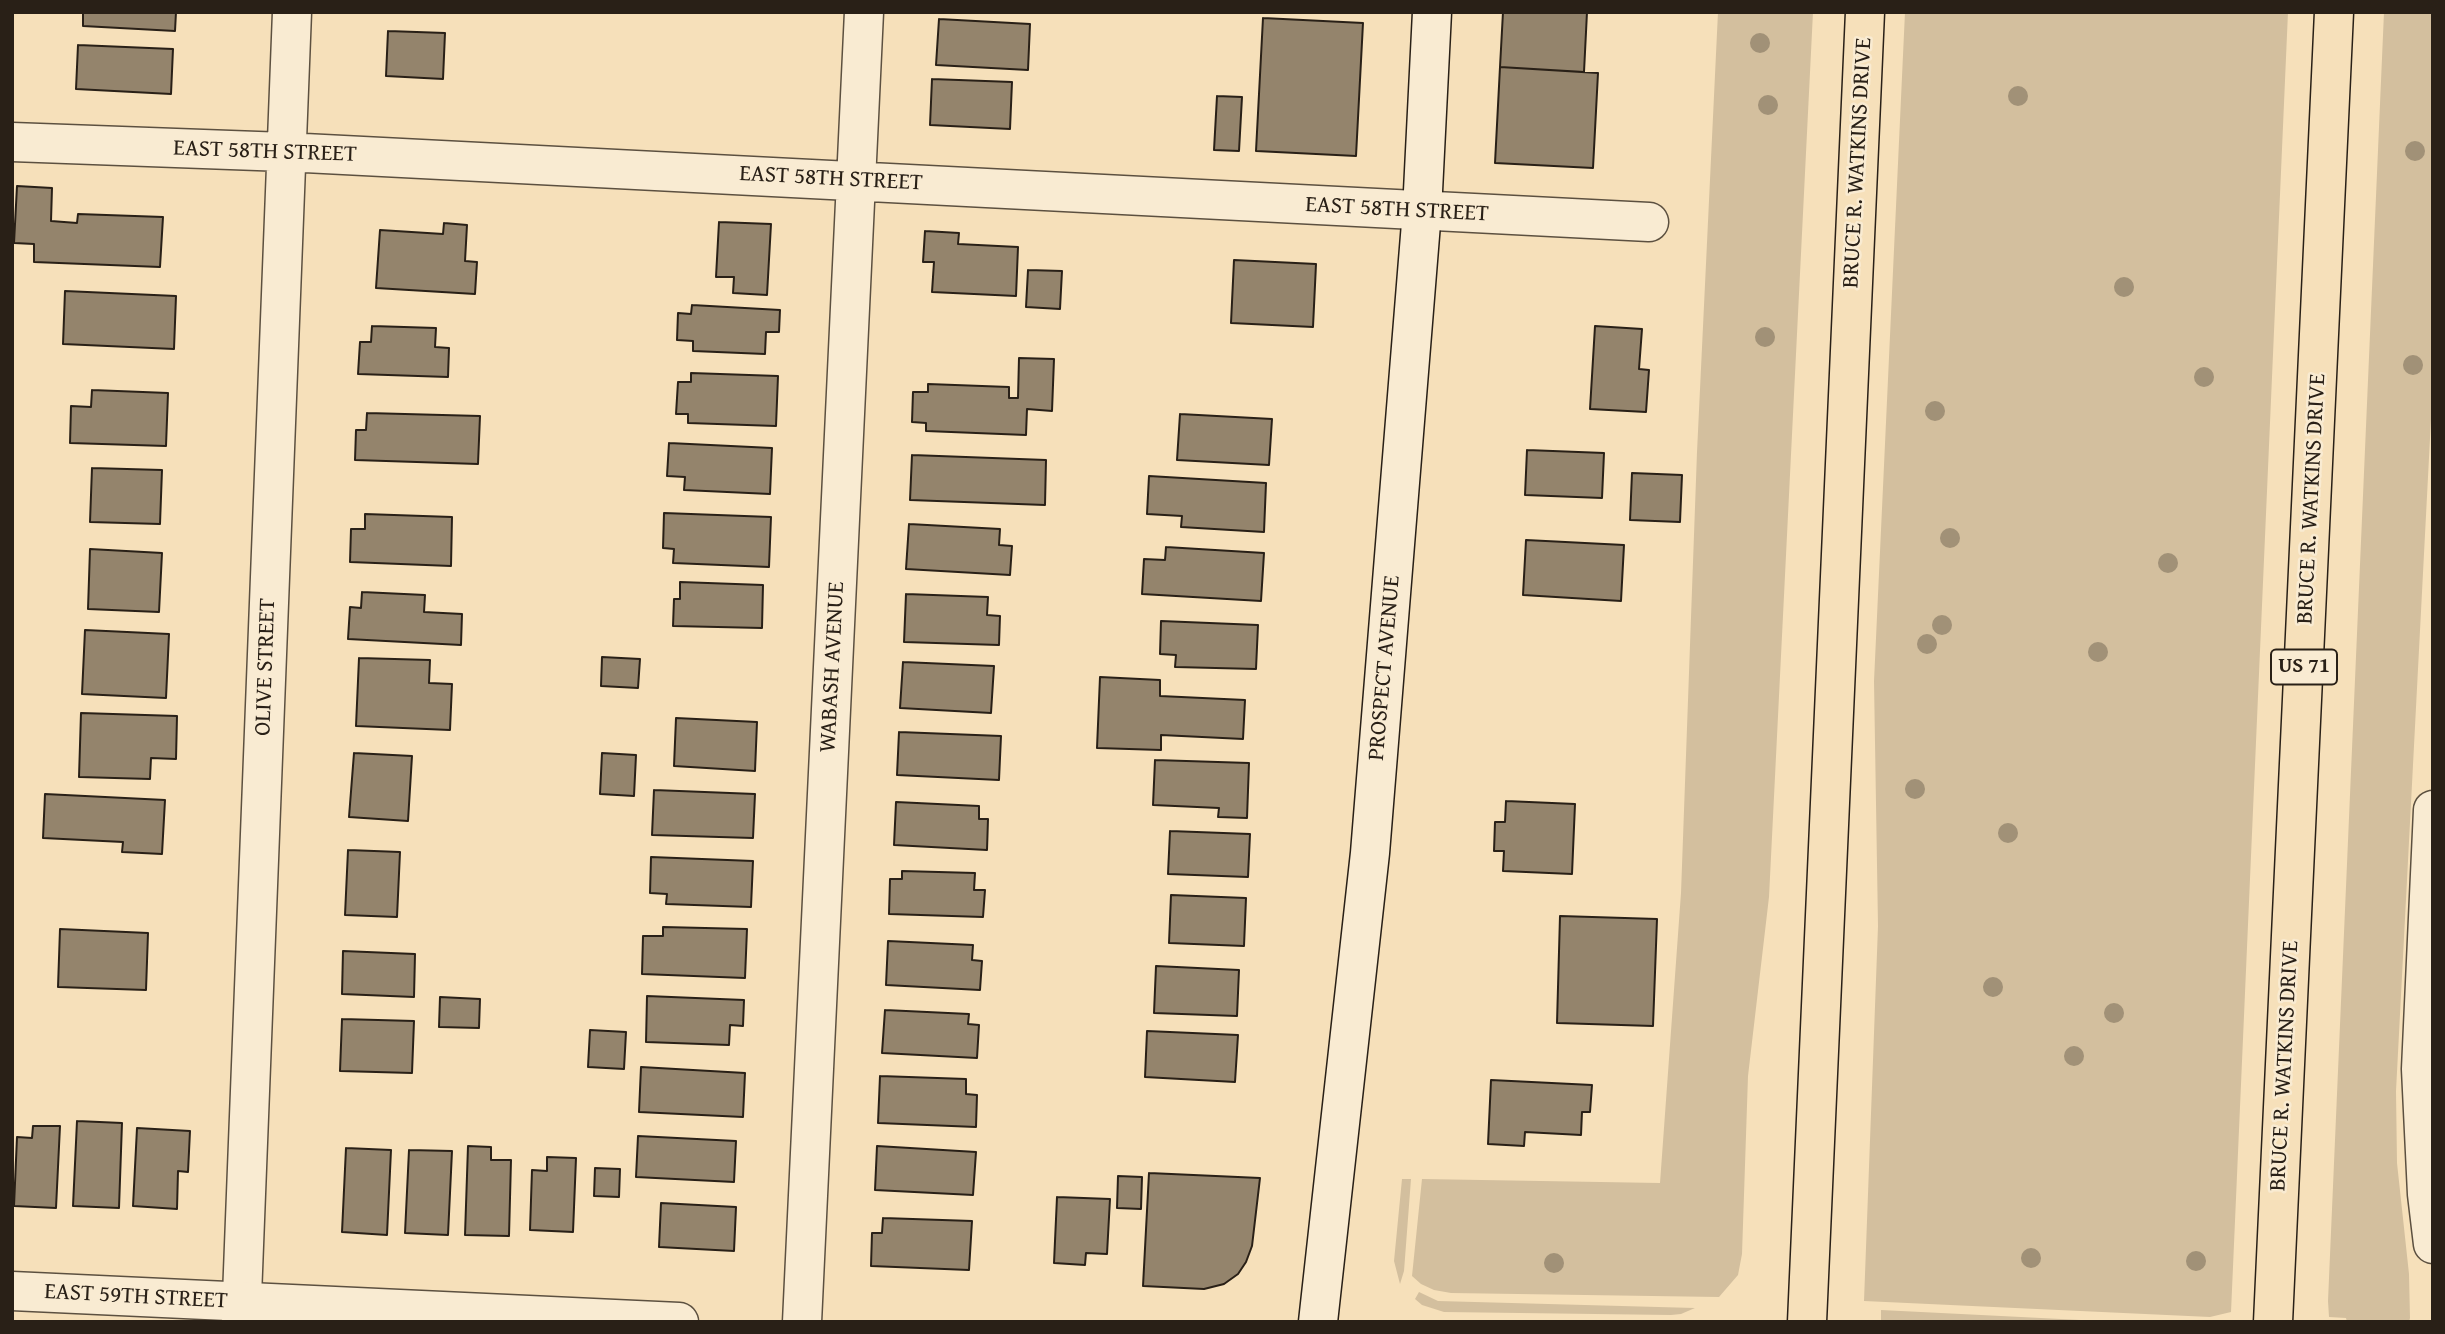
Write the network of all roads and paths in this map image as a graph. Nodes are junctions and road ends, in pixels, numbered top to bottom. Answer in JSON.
{"nodes":[{"id":1,"x":292,"y":12,"type":"edge"},
{"id":2,"x":864,"y":12,"type":"edge"},
{"id":3,"x":1432,"y":12,"type":"edge"},
{"id":4,"x":1865,"y":12,"type":"edge"},
{"id":5,"x":2334,"y":12,"type":"edge"},
{"id":6,"x":12,"y":142,"type":"edge"},
{"id":7,"x":285,"y":152,"type":"junction"},
{"id":8,"x":855,"y":180,"type":"junction"},
{"id":9,"x":1422,"y":211,"type":"junction"},
{"id":10,"x":1649,"y":222,"type":"dead end"},
{"id":11,"x":2433,"y":810,"type":"edge"},
{"id":12,"x":2433,"y":1244,"type":"edge"},
{"id":13,"x":12,"y":1291,"type":"edge"},
{"id":14,"x":242,"y":1312,"type":"edge"},
{"id":15,"x":679,"y":1322,"type":"edge"},
{"id":16,"x":802,"y":1322,"type":"edge"},
{"id":17,"x":1318,"y":1322,"type":"edge"},
{"id":18,"x":1807,"y":1322,"type":"edge"},
{"id":19,"x":2273,"y":1322,"type":"edge"}],
"edges":[{"from":1,"to":7,"type":"street","name":"OLIVE STREET"},
{"from":2,"to":8,"type":"street","name":"WABASH AVENUE"},
{"from":3,"to":9,"type":"street","name":"PROSPECT AVENUE"},
{"from":4,"to":18,"type":"highway","name":"BRUCE R. WATKINS DRIVE"},
{"from":5,"to":19,"type":"highway","name":"BRUCE R. WATKINS DRIVE","number":"US 71"},
{"from":6,"to":7,"type":"street","name":"EAST 58TH STREET"},
{"from":7,"to":8,"type":"street","name":"EAST 58TH STREET"},
{"from":7,"to":14,"type":"street","name":"OLIVE STREET"},
{"from":8,"to":9,"type":"street","name":"EAST 58TH STREET"},
{"from":8,"to":16,"type":"street","name":"WABASH AVENUE"},
{"from":9,"to":10,"type":"street","name":"EAST 58TH STREET"},
{"from":9,"to":17,"type":"street","name":"PROSPECT AVENUE"},
{"from":11,"to":12,"type":"street"},
{"from":13,"to":14,"type":"street","name":"EAST 59TH STREET"},
{"from":14,"to":15,"type":"street","name":"EAST 59TH STREET"}]}
